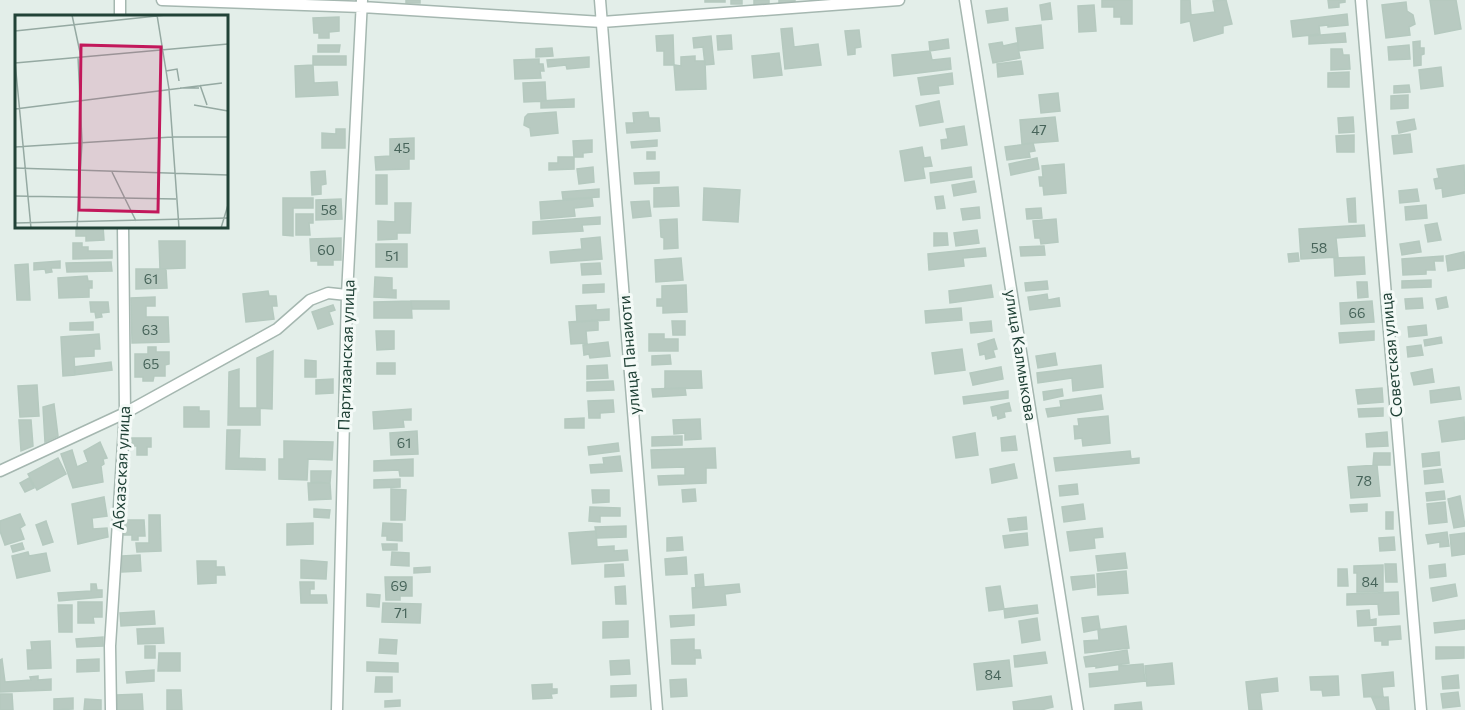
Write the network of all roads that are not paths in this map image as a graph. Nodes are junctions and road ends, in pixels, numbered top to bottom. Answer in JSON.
{"nodes":[{"id":1,"x":162,"y":0,"type":"edge"},
{"id":2,"x":600,"y":0,"type":"edge"},
{"id":3,"x":899,"y":0,"type":"edge"},
{"id":4,"x":965,"y":0,"type":"edge"},
{"id":5,"x":1361,"y":0,"type":"edge"},
{"id":6,"x":362,"y":3,"type":"edge"},
{"id":7,"x":602,"y":22,"type":"junction"},
{"id":8,"x":123,"y":228,"type":"edge"},
{"id":9,"x":347,"y":295,"type":"junction"},
{"id":10,"x":125,"y":412,"type":"junction"},
{"id":11,"x":0,"y":471,"type":"edge"},
{"id":12,"x":111,"y":710,"type":"edge"},
{"id":13,"x":337,"y":710,"type":"edge"},
{"id":14,"x":657,"y":710,"type":"edge"},
{"id":15,"x":1078,"y":710,"type":"edge"},
{"id":16,"x":1421,"y":710,"type":"edge"}],
"edges":[{"from":1,"to":6,"type":"street"},
{"from":2,"to":7,"type":"street","name":"улица Панаиоти"},
{"from":3,"to":7,"type":"street"},
{"from":4,"to":15,"type":"street","name":"улица Калмыкова"},
{"from":5,"to":16,"type":"street","name":"Советская улица"},
{"from":6,"to":7,"type":"street"},
{"from":6,"to":9,"type":"street","name":"Партизанская улица"},
{"from":7,"to":14,"type":"street","name":"улица Панаиоти"},
{"from":8,"to":10,"type":"street","name":"Абхазская улица"},
{"from":9,"to":10,"type":"street"},
{"from":9,"to":13,"type":"street","name":"Партизанская улица"},
{"from":10,"to":11,"type":"street"},
{"from":10,"to":12,"type":"street","name":"Абхазская улица"}]}
